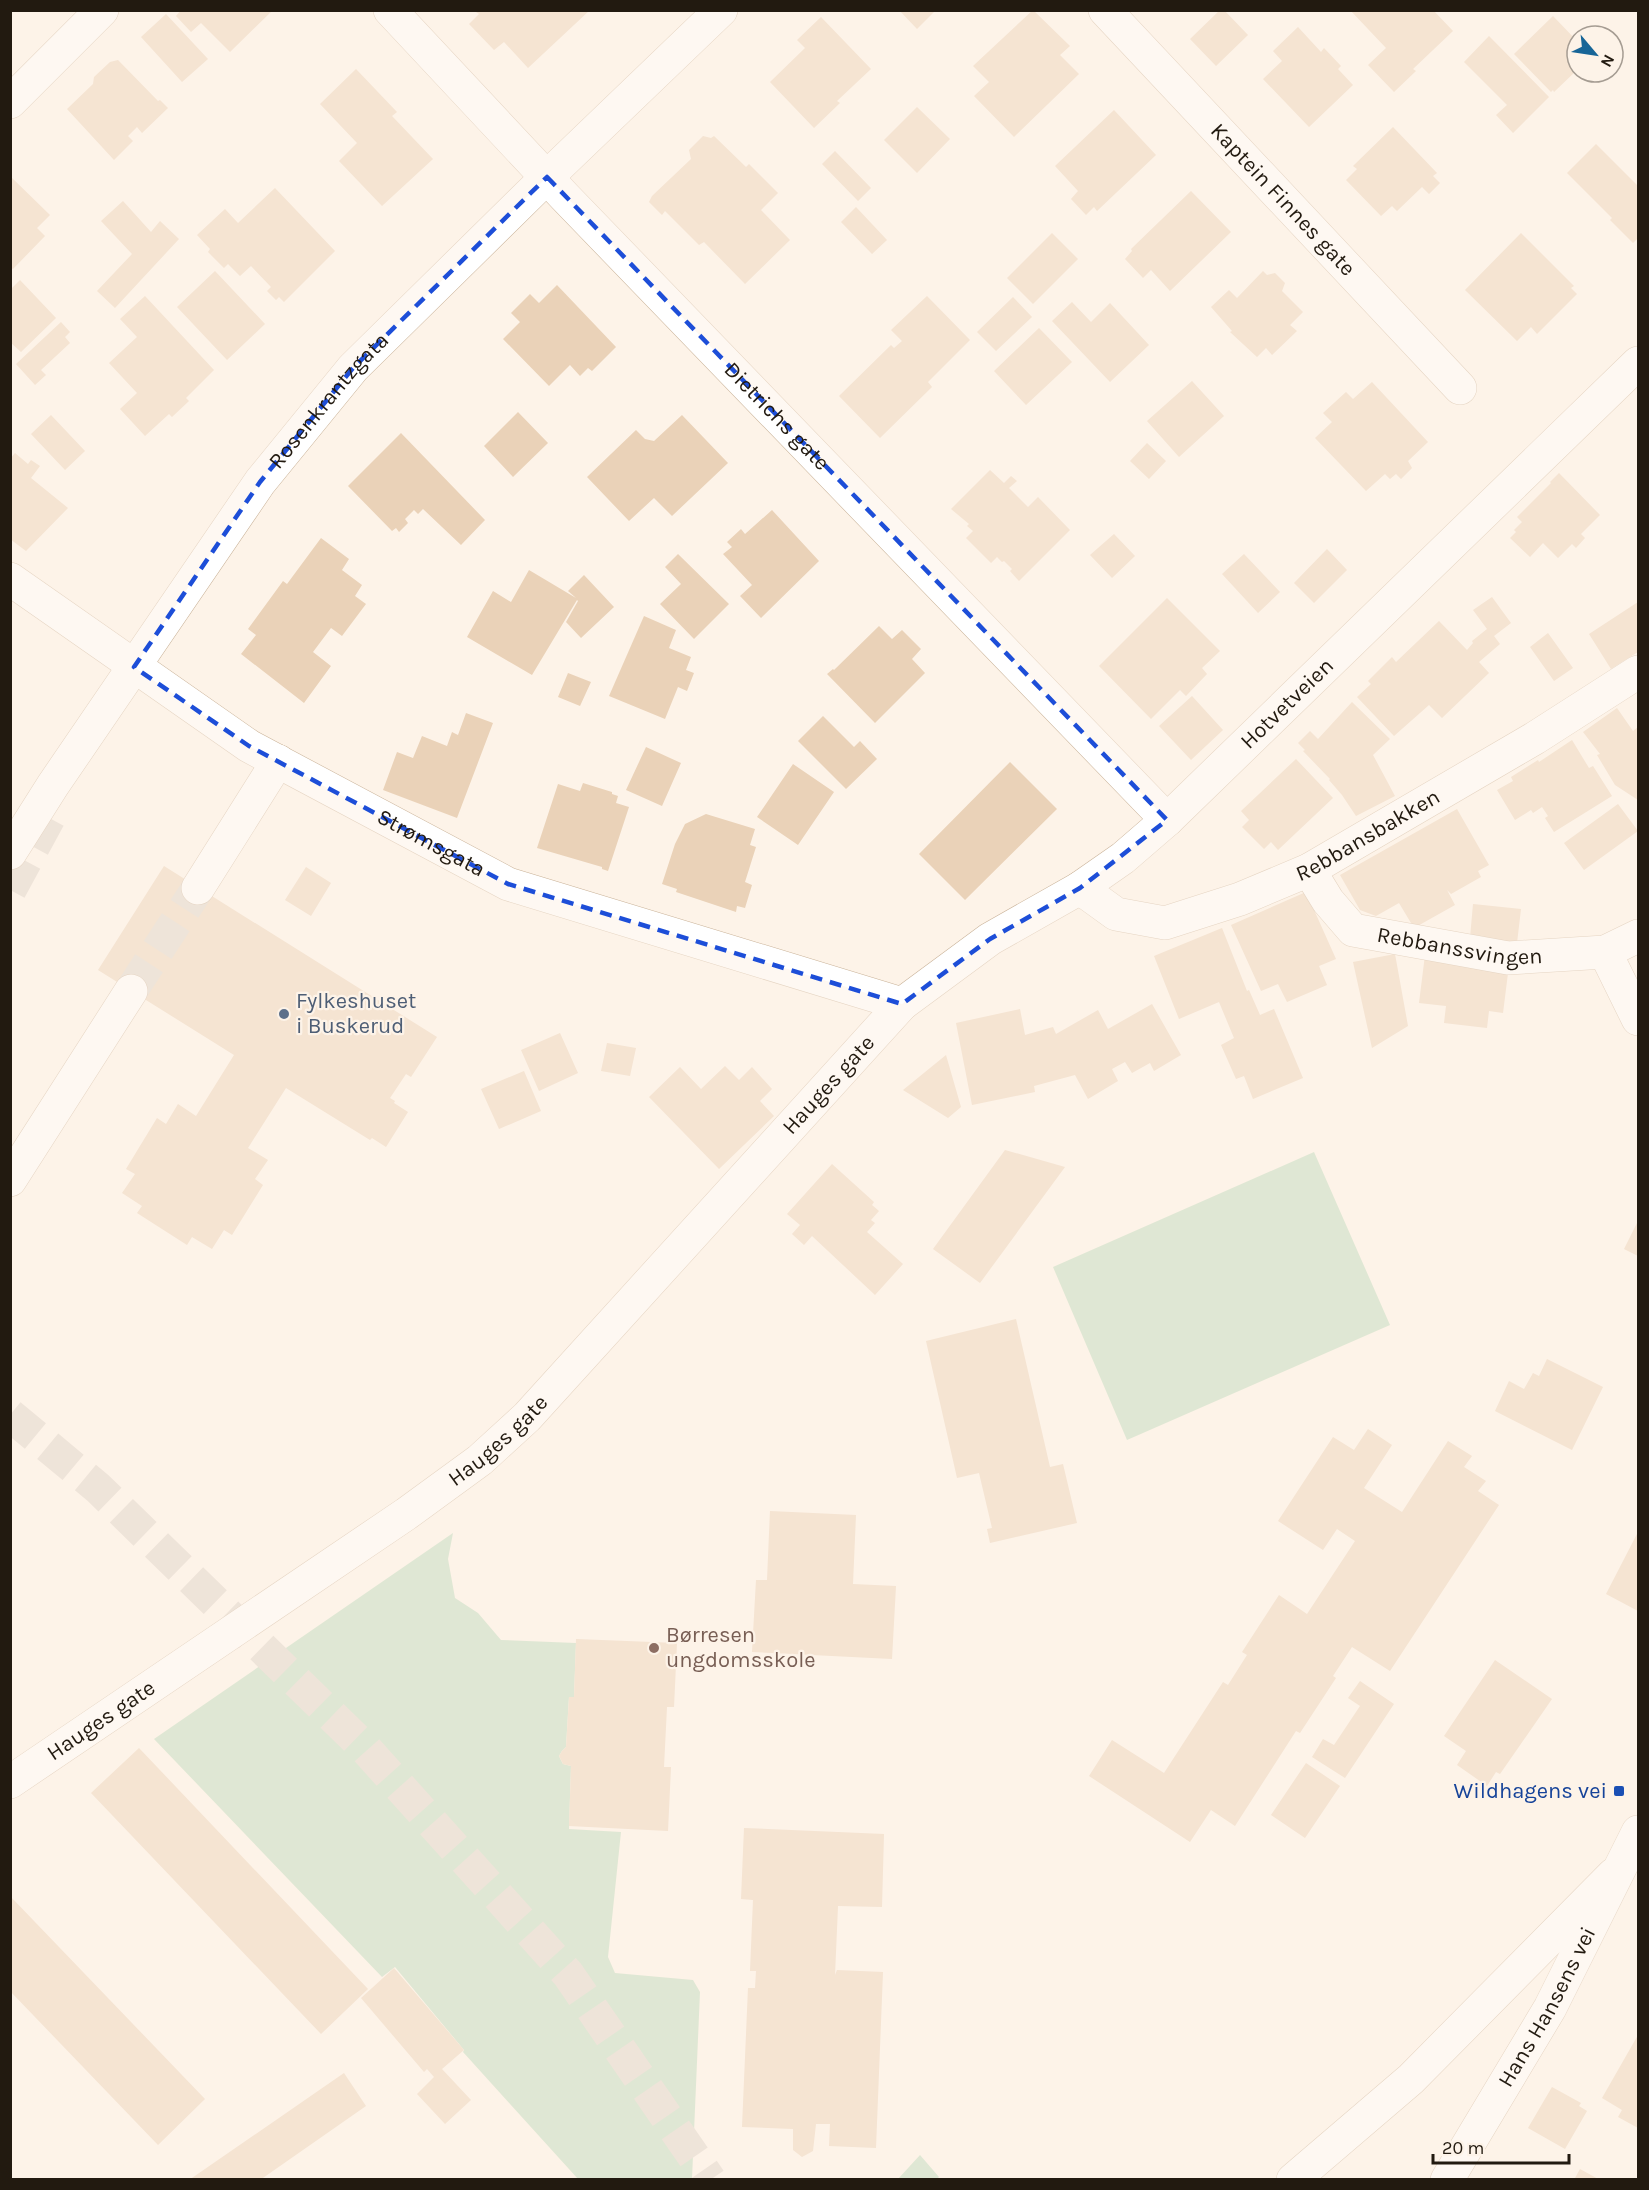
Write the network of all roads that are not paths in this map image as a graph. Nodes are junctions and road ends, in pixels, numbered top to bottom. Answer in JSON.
{"nodes":[{"id":1,"x":102,"y":10,"type":"edge"},
{"id":2,"x":390,"y":10,"type":"edge"},
{"id":3,"x":721,"y":10,"type":"edge"},
{"id":4,"x":1105,"y":10,"type":"edge"},
{"id":5,"x":10,"y":102,"type":"edge"},
{"id":6,"x":547,"y":177,"type":"junction"},
{"id":7,"x":1638,"y":363,"type":"edge"},
{"id":8,"x":1460,"y":388,"type":"dead end"},
{"id":9,"x":10,"y":579,"type":"edge"},
{"id":10,"x":134,"y":667,"type":"junction"},
{"id":11,"x":1638,"y":672,"type":"edge"},
{"id":12,"x":278,"y":761,"type":"junction"},
{"id":13,"x":1167,"y":820,"type":"junction"},
{"id":14,"x":12,"y":849,"type":"edge"},
{"id":15,"x":1309,"y":870,"type":"junction"},
{"id":16,"x":198,"y":888,"type":"tunnel mouth"},
{"id":17,"x":1080,"y":888,"type":"junction"},
{"id":18,"x":1638,"y":936,"type":"edge"},
{"id":19,"x":1605,"y":952,"type":"junction"},
{"id":20,"x":131,"y":991,"type":"tunnel mouth"},
{"id":21,"x":902,"y":1004,"type":"junction"},
{"id":22,"x":1638,"y":1019,"type":"edge"},
{"id":23,"x":10,"y":1180,"type":"edge"},
{"id":24,"x":10,"y":1782,"type":"edge"},
{"id":25,"x":1638,"y":1832,"type":"edge"},
{"id":26,"x":1622,"y":1866,"type":"junction"},
{"id":27,"x":1293,"y":2180,"type":"edge"},
{"id":28,"x":1447,"y":2180,"type":"edge"}],
"edges":[{"from":1,"to":5,"type":"street"},
{"from":2,"to":6,"type":"street","name":"Dietrichs gate"},
{"from":3,"to":6,"type":"street","name":"Rosenkrantzgata"},
{"from":4,"to":8,"type":"street","name":"Kaptein Finnes gate"},
{"from":6,"to":10,"type":"street","name":"Rosenkrantzgata"},
{"from":6,"to":13,"type":"street","name":"Dietrichs gate"},
{"from":7,"to":13,"type":"street","name":"Hotvetveien"},
{"from":9,"to":10,"type":"street","name":"Strømsgata"},
{"from":10,"to":12,"type":"street","name":"Strømsgata"},
{"from":10,"to":14,"type":"street","name":"Rosenkrantzgata"},
{"from":11,"to":15,"type":"street","name":"Rebbansbakken"},
{"from":12,"to":16,"type":"street"},
{"from":12,"to":21,"type":"street","name":"Strømsgata"},
{"from":13,"to":17,"type":"street","name":"Hotvetveien"},
{"from":15,"to":17,"type":"street","name":"Rebbansbakken"},
{"from":15,"to":19,"type":"street","name":"Rebbanssvingen"},
{"from":17,"to":21,"type":"street","name":"Hotvetveien"},
{"from":18,"to":19,"type":"street","name":"Rebbanssvingen"},
{"from":19,"to":22,"type":"street"},
{"from":20,"to":23,"type":"street"},
{"from":21,"to":24,"type":"street","name":"Hauges gate"},
{"from":25,"to":26,"type":"street","name":"Hans Hansens vei"},
{"from":26,"to":27,"type":"street"},
{"from":26,"to":28,"type":"street","name":"Hans Hansens vei"}]}
